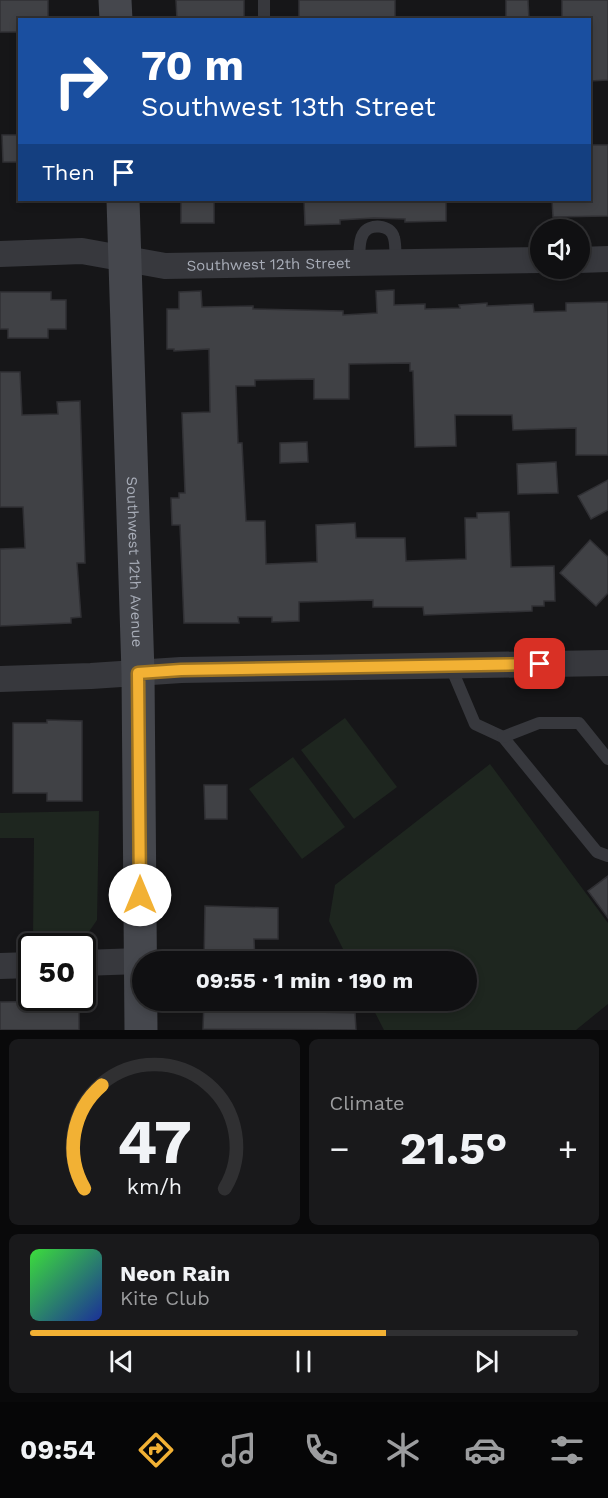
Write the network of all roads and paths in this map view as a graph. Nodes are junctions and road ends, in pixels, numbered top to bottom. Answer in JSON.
{"nodes":[{"id":1,"x":116,"y":0,"type":"edge"},
{"id":2,"x":264,"y":0,"type":"edge"},
{"id":3,"x":116,"y":18,"type":"edge"},
{"id":4,"x":264,"y":18,"type":"edge"},
{"id":5,"x":123,"y":201,"type":"edge"},
{"id":6,"x":0,"y":254,"type":"edge"},
{"id":7,"x":125,"y":259,"type":"junction"},
{"id":8,"x":608,"y":259,"type":"edge"},
{"id":9,"x":530,"y":260,"type":"edge"},
{"id":10,"x":590,"y":260,"type":"edge"},
{"id":11,"x":396,"y":262,"type":"junction"},
{"id":12,"x":359,"y":263,"type":"junction"},
{"id":13,"x":608,"y":663,"type":"edge"},
{"id":14,"x":450,"y":665,"type":"junction"},
{"id":15,"x":138,"y":673,"type":"junction"},
{"id":16,"x":0,"y":679,"type":"edge"},
{"id":17,"x":503,"y":738,"type":"junction"},
{"id":18,"x":608,"y":759,"type":"edge"},
{"id":19,"x":608,"y":856,"type":"edge"},
{"id":20,"x":140,"y":951,"type":"edge"},
{"id":21,"x":132,"y":961,"type":"edge"},
{"id":22,"x":96,"y":963,"type":"edge"},
{"id":23,"x":18,"y":965,"type":"edge"},
{"id":24,"x":0,"y":966,"type":"edge"},
{"id":25,"x":141,"y":1011,"type":"edge"},
{"id":26,"x":141,"y":1030,"type":"edge"}],
"edges":[{"from":1,"to":3,"type":"main road"},
{"from":2,"to":4,"type":"lane"},
{"from":5,"to":7,"type":"main road","name":"Southwest 12th Avenue"},
{"from":6,"to":7,"type":"street","name":"Southwest 12th Street"},
{"from":7,"to":12,"type":"street","name":"Southwest 12th Street"},
{"from":7,"to":15,"type":"main road","name":"Southwest 12th Avenue"},
{"from":8,"to":10,"type":"street"},
{"from":9,"to":11,"type":"street","name":"Southwest 12th Street"},
{"from":11,"to":12,"type":"street","name":"Southwest 12th Street"},
{"from":11,"to":12,"type":"lane"},
{"from":13,"to":14,"type":"street"},
{"from":14,"to":15,"type":"street"},
{"from":14,"to":17,"type":"lane"},
{"from":15,"to":16,"type":"street"},
{"from":15,"to":20,"type":"main road","name":"Southwest 12th Avenue"},
{"from":17,"to":18,"type":"lane"},
{"from":17,"to":19,"type":"lane"},
{"from":21,"to":22,"type":"street"},
{"from":23,"to":24,"type":"street"},
{"from":25,"to":26,"type":"main road","name":"Southwest 12th Avenue"}]}
